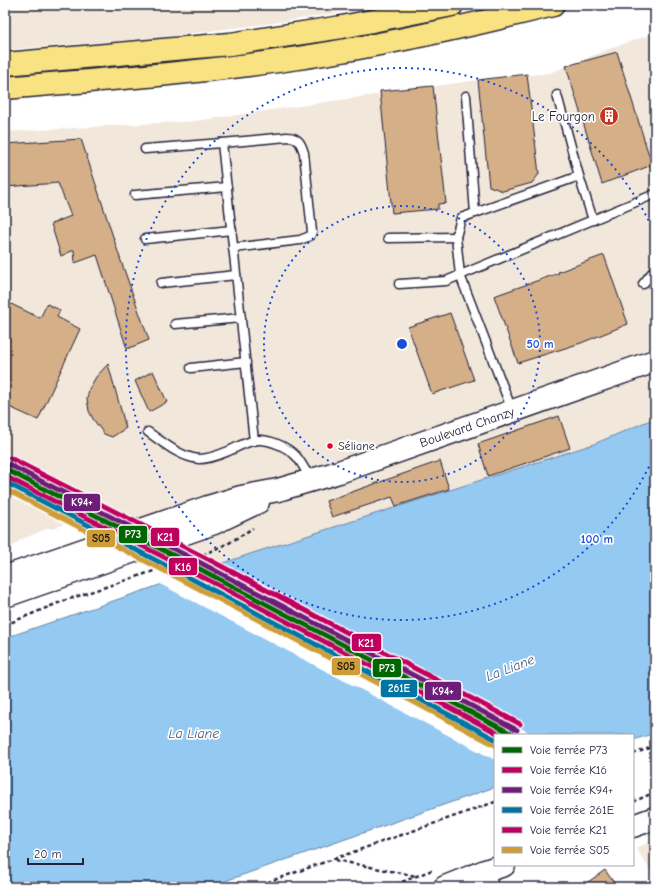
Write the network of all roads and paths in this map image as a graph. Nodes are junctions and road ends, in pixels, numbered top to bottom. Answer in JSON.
{"nodes":[{"id":1,"x":452,"y":5,"type":"edge"},
{"id":2,"x":553,"y":5,"type":"edge"},
{"id":3,"x":5,"y":64,"type":"edge"},
{"id":4,"x":5,"y":88,"type":"edge"},
{"id":5,"x":557,"y":95,"type":"dead end"},
{"id":6,"x":466,"y":96,"type":"dead end"},
{"id":7,"x":222,"y":143,"type":"junction"},
{"id":8,"x":146,"y":149,"type":"dead end"},
{"id":9,"x":579,"y":176,"type":"junction"},
{"id":10,"x":227,"y":187,"type":"junction"},
{"id":11,"x":655,"y":194,"type":"edge"},
{"id":12,"x":135,"y":195,"type":"dead end"},
{"id":13,"x":475,"y":213,"type":"junction"},
{"id":14,"x":593,"y":220,"type":"junction"},
{"id":15,"x":232,"y":230,"type":"junction"},
{"id":16,"x":456,"y":237,"type":"junction"},
{"id":17,"x":388,"y":238,"type":"dead end"},
{"id":18,"x":145,"y":239,"type":"dead end"},
{"id":19,"x":233,"y":248,"type":"junction"},
{"id":20,"x":655,"y":269,"type":"edge"},
{"id":21,"x":236,"y":275,"type":"junction"},
{"id":22,"x":460,"y":275,"type":"junction"},
{"id":23,"x":161,"y":283,"type":"dead end"},
{"id":24,"x":399,"y":284,"type":"dead end"},
{"id":25,"x":643,"y":284,"type":"dead end"},
{"id":26,"x":241,"y":318,"type":"junction"},
{"id":27,"x":175,"y":324,"type":"dead end"},
{"id":28,"x":655,"y":361,"type":"edge"},
{"id":29,"x":246,"y":362,"type":"junction"},
{"id":30,"x":191,"y":368,"type":"dead end"},
{"id":31,"x":512,"y":411,"type":"junction"},
{"id":32,"x":148,"y":432,"type":"dead end"},
{"id":33,"x":254,"y":441,"type":"junction"},
{"id":34,"x":312,"y":480,"type":"junction"},
{"id":35,"x":278,"y":490,"type":"junction"},
{"id":36,"x":255,"y":527,"type":"dead end"},
{"id":37,"x":5,"y":577,"type":"edge"},
{"id":38,"x":5,"y":596,"type":"edge"},
{"id":39,"x":5,"y":625,"type":"edge"},
{"id":40,"x":655,"y":746,"type":"edge"},
{"id":41,"x":634,"y":754,"type":"edge"},
{"id":42,"x":655,"y":792,"type":"edge"},
{"id":43,"x":494,"y":802,"type":"edge"},
{"id":44,"x":634,"y":802,"type":"edge"},
{"id":45,"x":655,"y":818,"type":"edge"},
{"id":46,"x":634,"y":826,"type":"edge"},
{"id":47,"x":333,"y":860,"type":"junction"},
{"id":48,"x":493,"y":874,"type":"edge"},
{"id":49,"x":416,"y":876,"type":"dead end"},
{"id":50,"x":254,"y":887,"type":"edge"},
{"id":51,"x":445,"y":887,"type":"edge"}],
"edges":[{"from":1,"to":3,"type":"highway"},
{"from":2,"to":4,"type":"highway"},
{"from":5,"to":9,"type":"lane"},
{"from":6,"to":13,"type":"lane"},
{"from":7,"to":8,"type":"lane"},
{"from":7,"to":10,"type":"lane"},
{"from":7,"to":19,"type":"lane"},
{"from":9,"to":13,"type":"lane"},
{"from":9,"to":14,"type":"lane"},
{"from":10,"to":12,"type":"lane"},
{"from":10,"to":15,"type":"lane"},
{"from":11,"to":14,"type":"lane"},
{"from":13,"to":16,"type":"lane"},
{"from":14,"to":22,"type":"lane"},
{"from":15,"to":18,"type":"lane"},
{"from":15,"to":19,"type":"lane"},
{"from":16,"to":17,"type":"lane"},
{"from":16,"to":22,"type":"lane"},
{"from":19,"to":21,"type":"lane"},
{"from":20,"to":25,"type":"lane"},
{"from":21,"to":23,"type":"lane"},
{"from":21,"to":26,"type":"lane"},
{"from":22,"to":24,"type":"lane"},
{"from":22,"to":31,"type":"lane"},
{"from":26,"to":27,"type":"lane"},
{"from":26,"to":29,"type":"lane"},
{"from":28,"to":31,"type":"street","name":"Boulevard Chanzy"},
{"from":29,"to":30,"type":"lane"},
{"from":29,"to":33,"type":"lane"},
{"from":31,"to":34,"type":"street","name":"Boulevard Chanzy"},
{"from":32,"to":33,"type":"lane"},
{"from":33,"to":34,"type":"lane"},
{"from":34,"to":35,"type":"street","name":"Boulevard Chanzy"},
{"from":35,"to":37,"type":"street"},
{"from":35,"to":38,"type":"street"},
{"from":36,"to":39,"type":"path"},
{"from":40,"to":41,"type":"path"},
{"from":42,"to":44,"type":"path"},
{"from":43,"to":47,"type":"path"},
{"from":45,"to":46,"type":"street"},
{"from":47,"to":49,"type":"path"},
{"from":47,"to":50,"type":"path"},
{"from":48,"to":51,"type":"street"}]}
